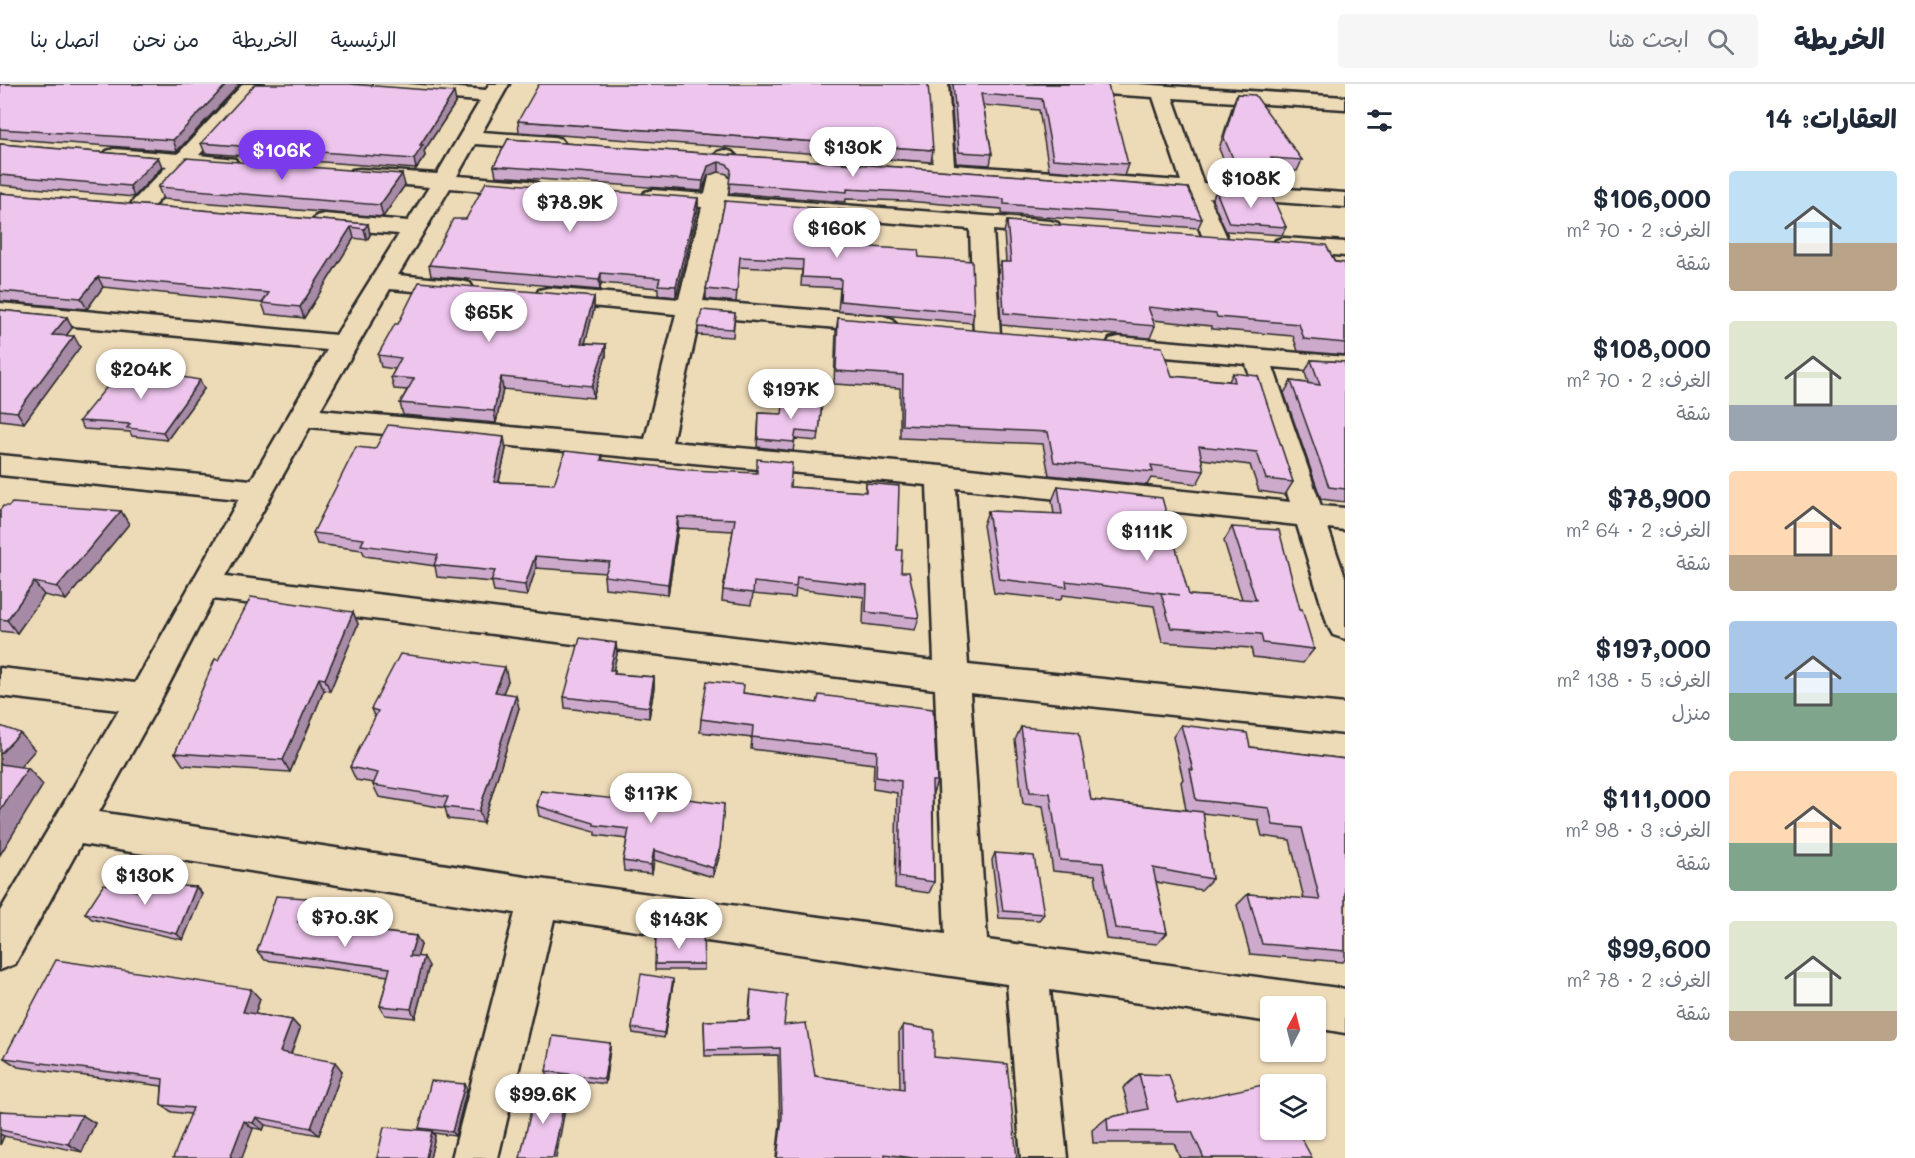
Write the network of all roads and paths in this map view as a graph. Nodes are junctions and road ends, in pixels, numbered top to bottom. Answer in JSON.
{"nodes":[{"id":1,"x":254,"y":84,"type":"edge"},
{"id":2,"x":328,"y":84,"type":"edge"},
{"id":3,"x":938,"y":84,"type":"edge"},
{"id":4,"x":1045,"y":84,"type":"edge"},
{"id":5,"x":1123,"y":86,"type":"edge"},
{"id":6,"x":495,"y":90,"type":"edge"},
{"id":7,"x":1161,"y":91,"type":"junction"},
{"id":8,"x":1345,"y":103,"type":"edge"},
{"id":9,"x":469,"y":136,"type":"junction"},
{"id":10,"x":574,"y":145,"type":"edge"},
{"id":11,"x":92,"y":153,"type":"edge"},
{"id":12,"x":725,"y":156,"type":"edge"},
{"id":13,"x":183,"y":160,"type":"junction"},
{"id":14,"x":829,"y":163,"type":"edge"},
{"id":15,"x":242,"y":165,"type":"edge"},
{"id":16,"x":944,"y":170,"type":"junction"},
{"id":17,"x":337,"y":173,"type":"edge"},
{"id":18,"x":443,"y":182,"type":"junction"},
{"id":19,"x":1194,"y":188,"type":"junction"},
{"id":20,"x":549,"y":189,"type":"edge"},
{"id":21,"x":631,"y":196,"type":"edge"},
{"id":22,"x":1345,"y":200,"type":"edge"},
{"id":23,"x":713,"y":202,"type":"junction"},
{"id":24,"x":117,"y":204,"type":"edge"},
{"id":25,"x":141,"y":206,"type":"junction"},
{"id":26,"x":165,"y":208,"type":"edge"},
{"id":27,"x":308,"y":220,"type":"edge"},
{"id":28,"x":981,"y":222,"type":"junction"},
{"id":29,"x":415,"y":229,"type":"junction"},
{"id":30,"x":1075,"y":230,"type":"edge"},
{"id":31,"x":1193,"y":239,"type":"edge"},
{"id":32,"x":1216,"y":240,"type":"junction"},
{"id":33,"x":1240,"y":242,"type":"edge"},
{"id":34,"x":1263,"y":244,"type":"edge"},
{"id":35,"x":1345,"y":249,"type":"edge"},
{"id":36,"x":382,"y":281,"type":"junction"},
{"id":37,"x":488,"y":290,"type":"edge"},
{"id":38,"x":524,"y":293,"type":"edge"},
{"id":39,"x":689,"y":307,"type":"junction"},
{"id":40,"x":0,"y":311,"type":"edge"},
{"id":41,"x":904,"y":326,"type":"edge"},
{"id":42,"x":987,"y":334,"type":"edge"},
{"id":43,"x":1093,"y":343,"type":"edge"},
{"id":44,"x":344,"y":344,"type":"junction"},
{"id":45,"x":1257,"y":357,"type":"junction"},
{"id":46,"x":1345,"y":365,"type":"edge"},
{"id":47,"x":302,"y":417,"type":"junction"},
{"id":48,"x":656,"y":451,"type":"junction"},
{"id":49,"x":0,"y":465,"type":"edge"},
{"id":50,"x":941,"y":476,"type":"junction"},
{"id":51,"x":260,"y":491,"type":"junction"},
{"id":52,"x":1307,"y":515,"type":"junction"},
{"id":53,"x":1345,"y":519,"type":"edge"},
{"id":54,"x":204,"y":586,"type":"junction"},
{"id":55,"x":1345,"y":626,"type":"edge"},
{"id":56,"x":953,"y":677,"type":"junction"},
{"id":57,"x":0,"y":682,"type":"edge"},
{"id":58,"x":144,"y":699,"type":"junction"},
{"id":59,"x":1345,"y":719,"type":"edge"},
{"id":60,"x":70,"y":825,"type":"junction"},
{"id":61,"x":539,"y":898,"type":"junction"},
{"id":62,"x":0,"y":950,"type":"edge"},
{"id":63,"x":967,"y":958,"type":"junction"},
{"id":64,"x":1027,"y":967,"type":"junction"},
{"id":65,"x":1260,"y":999,"type":"edge"},
{"id":66,"x":1326,"y":1009,"type":"edge"},
{"id":67,"x":1345,"y":1011,"type":"edge"},
{"id":68,"x":475,"y":1158,"type":"edge"},
{"id":69,"x":1044,"y":1158,"type":"edge"}],
"edges":[{"from":1,"to":13,"type":"street"},
{"from":2,"to":6,"type":"street"},
{"from":3,"to":16,"type":"street"},
{"from":4,"to":5,"type":"street"},
{"from":5,"to":7,"type":"street"},
{"from":6,"to":9,"type":"street"},
{"from":7,"to":8,"type":"street"},
{"from":7,"to":19,"type":"street"},
{"from":9,"to":10,"type":"street"},
{"from":9,"to":18,"type":"street"},
{"from":11,"to":13,"type":"street"},
{"from":12,"to":23,"type":"street"},
{"from":13,"to":15,"type":"street"},
{"from":13,"to":25,"type":"street"},
{"from":14,"to":16,"type":"street"},
{"from":16,"to":19,"type":"street"},
{"from":17,"to":18,"type":"street"},
{"from":18,"to":20,"type":"street"},
{"from":18,"to":29,"type":"street"},
{"from":19,"to":22,"type":"street"},
{"from":19,"to":32,"type":"street"},
{"from":21,"to":23,"type":"street"},
{"from":23,"to":28,"type":"street"},
{"from":23,"to":39,"type":"street"},
{"from":24,"to":25,"type":"street"},
{"from":25,"to":26,"type":"street"},
{"from":27,"to":29,"type":"street"},
{"from":28,"to":30,"type":"street"},
{"from":28,"to":42,"type":"street"},
{"from":29,"to":36,"type":"street"},
{"from":31,"to":32,"type":"street"},
{"from":32,"to":33,"type":"street"},
{"from":34,"to":35,"type":"street"},
{"from":36,"to":37,"type":"street"},
{"from":36,"to":44,"type":"street"},
{"from":38,"to":39,"type":"street"},
{"from":39,"to":41,"type":"street"},
{"from":39,"to":48,"type":"street"},
{"from":40,"to":44,"type":"street"},
{"from":43,"to":45,"type":"street"},
{"from":44,"to":47,"type":"street"},
{"from":45,"to":46,"type":"street"},
{"from":45,"to":52,"type":"street"},
{"from":47,"to":48,"type":"street"},
{"from":47,"to":51,"type":"street"},
{"from":48,"to":50,"type":"street"},
{"from":49,"to":51,"type":"street"},
{"from":50,"to":52,"type":"street"},
{"from":50,"to":56,"type":"street"},
{"from":51,"to":54,"type":"street"},
{"from":52,"to":53,"type":"street"},
{"from":52,"to":55,"type":"street"},
{"from":54,"to":56,"type":"street"},
{"from":54,"to":58,"type":"street"},
{"from":56,"to":59,"type":"street"},
{"from":56,"to":63,"type":"street"},
{"from":57,"to":58,"type":"street"},
{"from":58,"to":60,"type":"street"},
{"from":60,"to":61,"type":"street"},
{"from":60,"to":62,"type":"street"},
{"from":61,"to":63,"type":"street"},
{"from":61,"to":68,"type":"street"},
{"from":63,"to":64,"type":"street"},
{"from":64,"to":65,"type":"street"},
{"from":64,"to":69,"type":"street"},
{"from":66,"to":67,"type":"street"}]}
